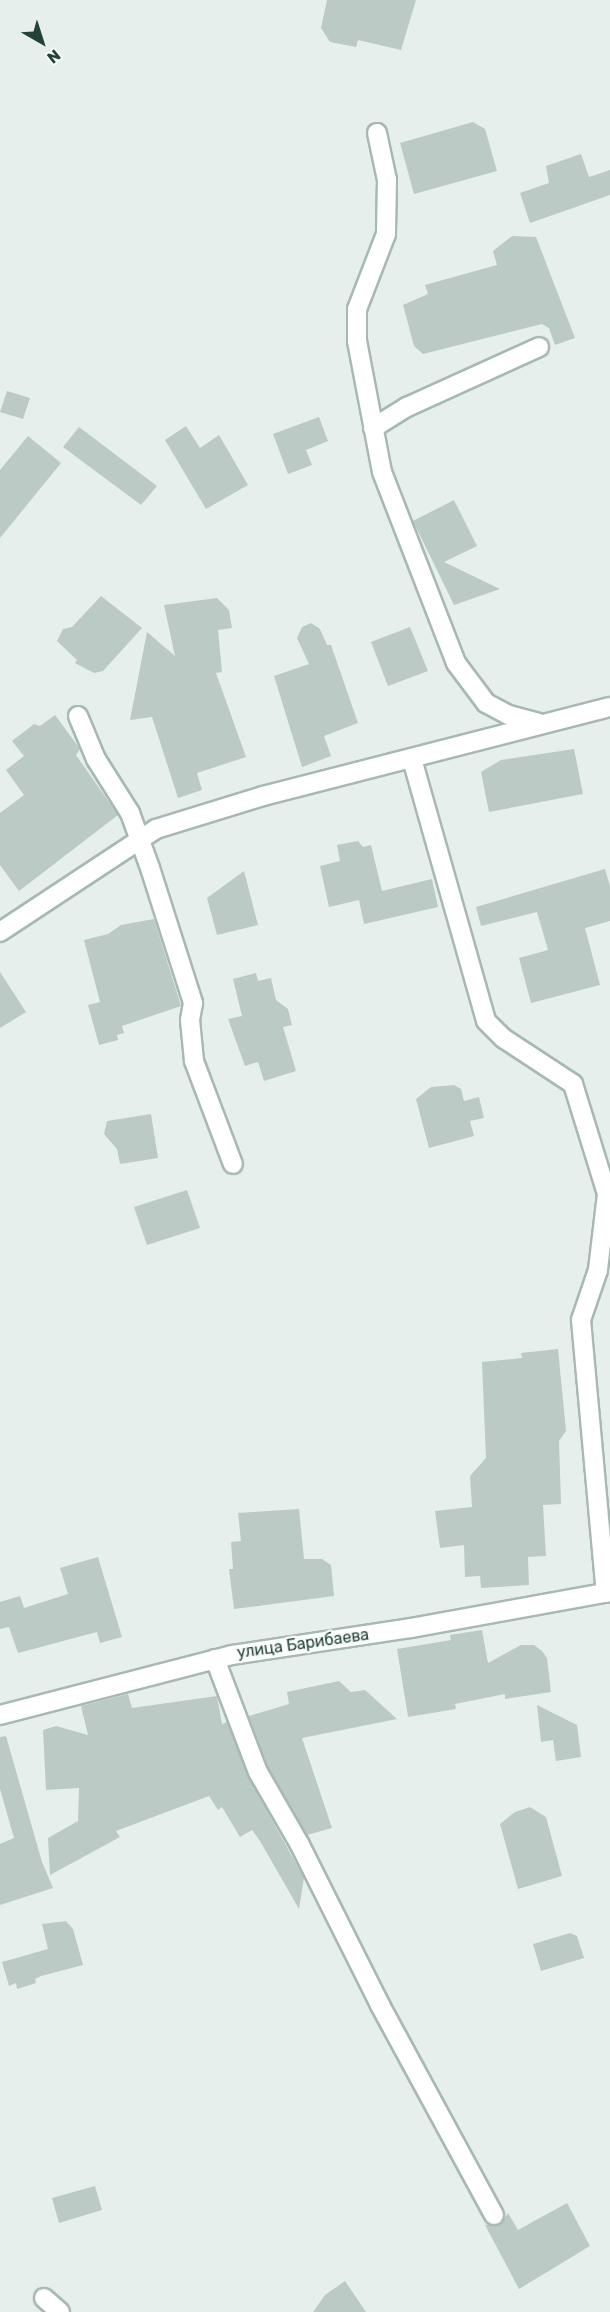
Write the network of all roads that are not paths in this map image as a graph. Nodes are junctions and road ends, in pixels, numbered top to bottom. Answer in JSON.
{"nodes":[{"id":1,"x":377,"y":133,"type":"dead end"},
{"id":2,"x":539,"y":347,"type":"dead end"},
{"id":3,"x":373,"y":428,"type":"junction"},
{"id":4,"x":610,"y":707,"type":"edge"},
{"id":5,"x":78,"y":716,"type":"dead end"},
{"id":6,"x":538,"y":723,"type":"junction"},
{"id":7,"x":412,"y":759,"type":"junction"},
{"id":8,"x":139,"y":840,"type":"junction"},
{"id":9,"x":0,"y":932,"type":"edge"},
{"id":10,"x":233,"y":1164,"type":"dead end"},
{"id":11,"x":608,"y":1592,"type":"edge"},
{"id":12,"x":215,"y":1659,"type":"junction"},
{"id":13,"x":0,"y":1715,"type":"edge"},
{"id":14,"x":494,"y":2215,"type":"dead end"},
{"id":15,"x":44,"y":2298,"type":"dead end"},
{"id":16,"x":60,"y":2312,"type":"edge"}],
"edges":[{"from":1,"to":3,"type":"street"},
{"from":2,"to":3,"type":"street"},
{"from":3,"to":6,"type":"street"},
{"from":4,"to":6,"type":"street"},
{"from":5,"to":8,"type":"street"},
{"from":6,"to":7,"type":"street"},
{"from":7,"to":8,"type":"street"},
{"from":7,"to":11,"type":"street"},
{"from":8,"to":9,"type":"street"},
{"from":8,"to":10,"type":"street"},
{"from":11,"to":12,"type":"street","name":"улица Барибаева"},
{"from":12,"to":13,"type":"street","name":"улица Барибаева"},
{"from":12,"to":14,"type":"street"},
{"from":15,"to":16,"type":"street"}]}
